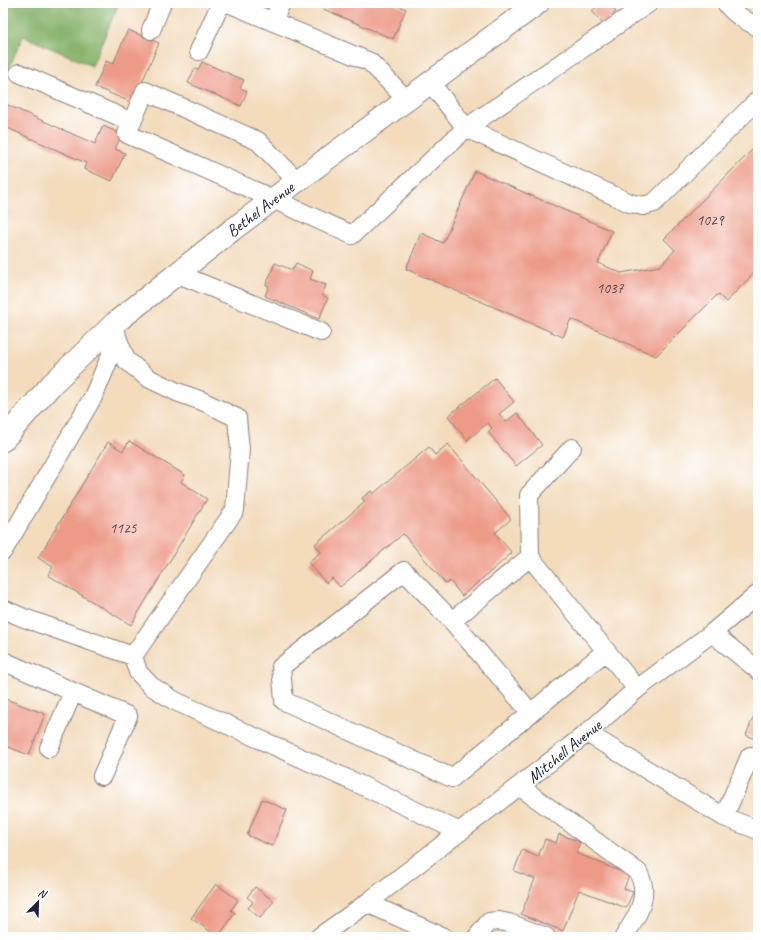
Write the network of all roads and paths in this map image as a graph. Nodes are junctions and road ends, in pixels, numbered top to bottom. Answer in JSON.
{"nodes":[{"id":1,"x":162,"y":3,"type":"edge"},
{"id":2,"x":221,"y":3,"type":"edge"},
{"id":3,"x":228,"y":3,"type":"edge"},
{"id":4,"x":281,"y":3,"type":"edge"},
{"id":5,"x":538,"y":3,"type":"edge"},
{"id":6,"x":649,"y":3,"type":"edge"},
{"id":7,"x":726,"y":3,"type":"edge"},
{"id":8,"x":273,"y":22,"type":"junction"},
{"id":9,"x":758,"y":27,"type":"edge"},
{"id":10,"x":151,"y":30,"type":"dead end"},
{"id":11,"x":199,"y":51,"type":"dead end"},
{"id":12,"x":19,"y":73,"type":"dead end"},
{"id":13,"x":430,"y":82,"type":"junction"},
{"id":14,"x":406,"y":99,"type":"junction"},
{"id":15,"x":758,"y":100,"type":"edge"},
{"id":16,"x":132,"y":122,"type":"junction"},
{"id":17,"x":466,"y":128,"type":"junction"},
{"id":18,"x":297,"y":181,"type":"junction"},
{"id":19,"x":273,"y":199,"type":"junction"},
{"id":20,"x":178,"y":274,"type":"junction"},
{"id":21,"x":116,"y":330,"type":"junction"},
{"id":22,"x":321,"y":332,"type":"dead end"},
{"id":23,"x":3,"y":440,"type":"edge"},
{"id":24,"x":572,"y":448,"type":"dead end"},
{"id":25,"x":3,"y":551,"type":"edge"},
{"id":26,"x":530,"y":557,"type":"junction"},
{"id":27,"x":758,"y":594,"type":"edge"},
{"id":28,"x":3,"y":609,"type":"edge"},
{"id":29,"x":452,"y":621,"type":"junction"},
{"id":30,"x":712,"y":633,"type":"junction"},
{"id":31,"x":606,"y":651,"type":"junction"},
{"id":32,"x":133,"y":656,"type":"junction"},
{"id":33,"x":3,"y":662,"type":"edge"},
{"id":34,"x":758,"y":670,"type":"edge"},
{"id":35,"x":637,"y":689,"type":"junction"},
{"id":36,"x":73,"y":692,"type":"junction"},
{"id":37,"x":531,"y":713,"type":"junction"},
{"id":38,"x":587,"y":733,"type":"junction"},
{"id":39,"x":49,"y":748,"type":"dead end"},
{"id":40,"x":750,"y":756,"type":"dead end"},
{"id":41,"x":102,"y":776,"type":"dead end"},
{"id":42,"x":519,"y":786,"type":"junction"},
{"id":43,"x":724,"y":817,"type":"junction"},
{"id":44,"x":758,"y":830,"type":"edge"},
{"id":45,"x":460,"y":832,"type":"junction"},
{"id":46,"x":367,"y":903,"type":"junction"},
{"id":47,"x":320,"y":937,"type":"edge"},
{"id":48,"x":442,"y":937,"type":"edge"},
{"id":49,"x":477,"y":937,"type":"edge"},
{"id":50,"x":546,"y":937,"type":"edge"},
{"id":51,"x":624,"y":937,"type":"edge"}],
"edges":[{"from":1,"to":10,"type":"street"},
{"from":2,"to":11,"type":"street"},
{"from":3,"to":8,"type":"street"},
{"from":4,"to":8,"type":"street"},
{"from":5,"to":13,"type":"main road","name":"Bethel Avenue"},
{"from":6,"to":17,"type":"street"},
{"from":7,"to":9,"type":"street"},
{"from":8,"to":14,"type":"street"},
{"from":12,"to":16,"type":"street"},
{"from":13,"to":14,"type":"main road","name":"Bethel Avenue"},
{"from":13,"to":17,"type":"street"},
{"from":14,"to":18,"type":"main road","name":"Bethel Avenue"},
{"from":15,"to":17,"type":"street"},
{"from":16,"to":18,"type":"street"},
{"from":16,"to":19,"type":"street"},
{"from":17,"to":19,"type":"street"},
{"from":18,"to":19,"type":"main road","name":"Bethel Avenue"},
{"from":19,"to":20,"type":"main road","name":"Bethel Avenue"},
{"from":20,"to":21,"type":"main road","name":"Bethel Avenue"},
{"from":20,"to":22,"type":"street"},
{"from":21,"to":23,"type":"main road","name":"Bethel Avenue"},
{"from":21,"to":25,"type":"street"},
{"from":21,"to":32,"type":"street"},
{"from":24,"to":26,"type":"street"},
{"from":26,"to":29,"type":"street"},
{"from":26,"to":31,"type":"street"},
{"from":27,"to":30,"type":"street","name":"Mitchell Avenue"},
{"from":28,"to":32,"type":"street"},
{"from":29,"to":37,"type":"street"},
{"from":29,"to":37,"type":"street"},
{"from":30,"to":34,"type":"street"},
{"from":30,"to":35,"type":"street","name":"Mitchell Avenue"},
{"from":31,"to":35,"type":"street"},
{"from":31,"to":37,"type":"street"},
{"from":32,"to":45,"type":"street"},
{"from":33,"to":36,"type":"street"},
{"from":35,"to":38,"type":"street","name":"Mitchell Avenue"},
{"from":36,"to":39,"type":"street"},
{"from":36,"to":41,"type":"street"},
{"from":38,"to":42,"type":"street","name":"Mitchell Avenue"},
{"from":38,"to":43,"type":"street"},
{"from":40,"to":43,"type":"street"},
{"from":42,"to":45,"type":"street","name":"Mitchell Avenue"},
{"from":42,"to":51,"type":"street"},
{"from":43,"to":44,"type":"street"},
{"from":45,"to":46,"type":"street","name":"Mitchell Avenue"},
{"from":46,"to":47,"type":"street","name":"Mitchell Avenue"},
{"from":46,"to":48,"type":"street"},
{"from":49,"to":50,"type":"street"}]}
